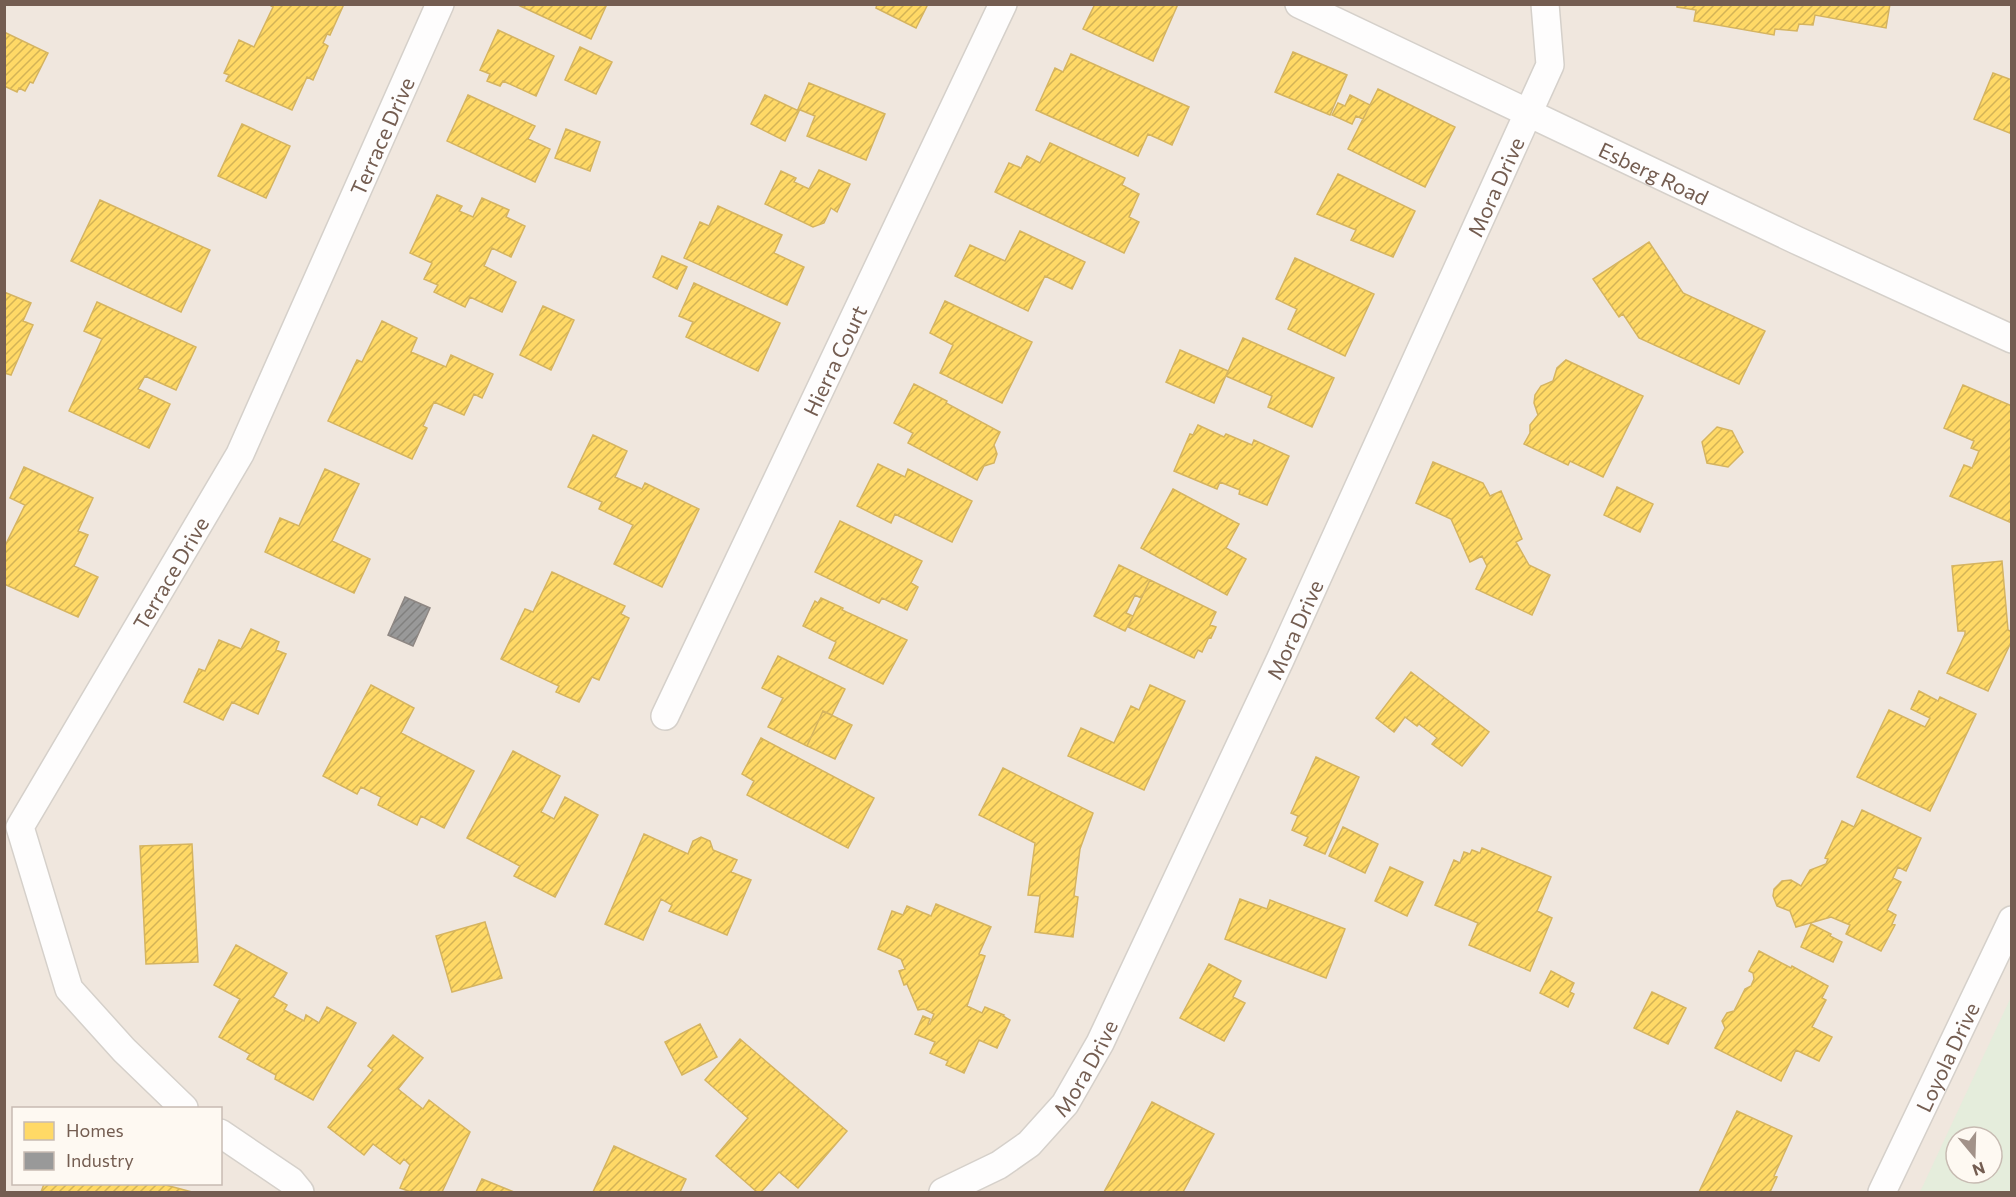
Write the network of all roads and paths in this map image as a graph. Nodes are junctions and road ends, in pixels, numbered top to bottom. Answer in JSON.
{"nodes":[{"id":1,"x":441,"y":4,"type":"edge"},
{"id":2,"x":1003,"y":4,"type":"edge"},
{"id":3,"x":1299,"y":4,"type":"edge"},
{"id":4,"x":1545,"y":4,"type":"edge"},
{"id":5,"x":1528,"y":113,"type":"junction"},
{"id":6,"x":2012,"y":339,"type":"edge"},
{"id":7,"x":665,"y":716,"type":"dead end"},
{"id":8,"x":12,"y":827,"type":"edge"},
{"id":9,"x":2012,"y":920,"type":"edge"},
{"id":10,"x":183,"y":1107,"type":"edge"},
{"id":11,"x":222,"y":1134,"type":"edge"},
{"id":12,"x":300,"y":1192,"type":"edge"},
{"id":13,"x":943,"y":1192,"type":"edge"},
{"id":14,"x":1882,"y":1192,"type":"edge"}],
"edges":[{"from":1,"to":8,"type":"street","name":"Terrace Drive"},
{"from":2,"to":7,"type":"street","name":"Hierra Court"},
{"from":3,"to":5,"type":"street","name":"Esberg Road"},
{"from":4,"to":5,"type":"street","name":"Mora Drive"},
{"from":5,"to":6,"type":"street","name":"Esberg Road"},
{"from":5,"to":13,"type":"street","name":"Mora Drive"},
{"from":8,"to":10,"type":"street","name":"Terrace Drive"},
{"from":9,"to":14,"type":"street","name":"Loyola Drive"},
{"from":11,"to":12,"type":"street"}]}
